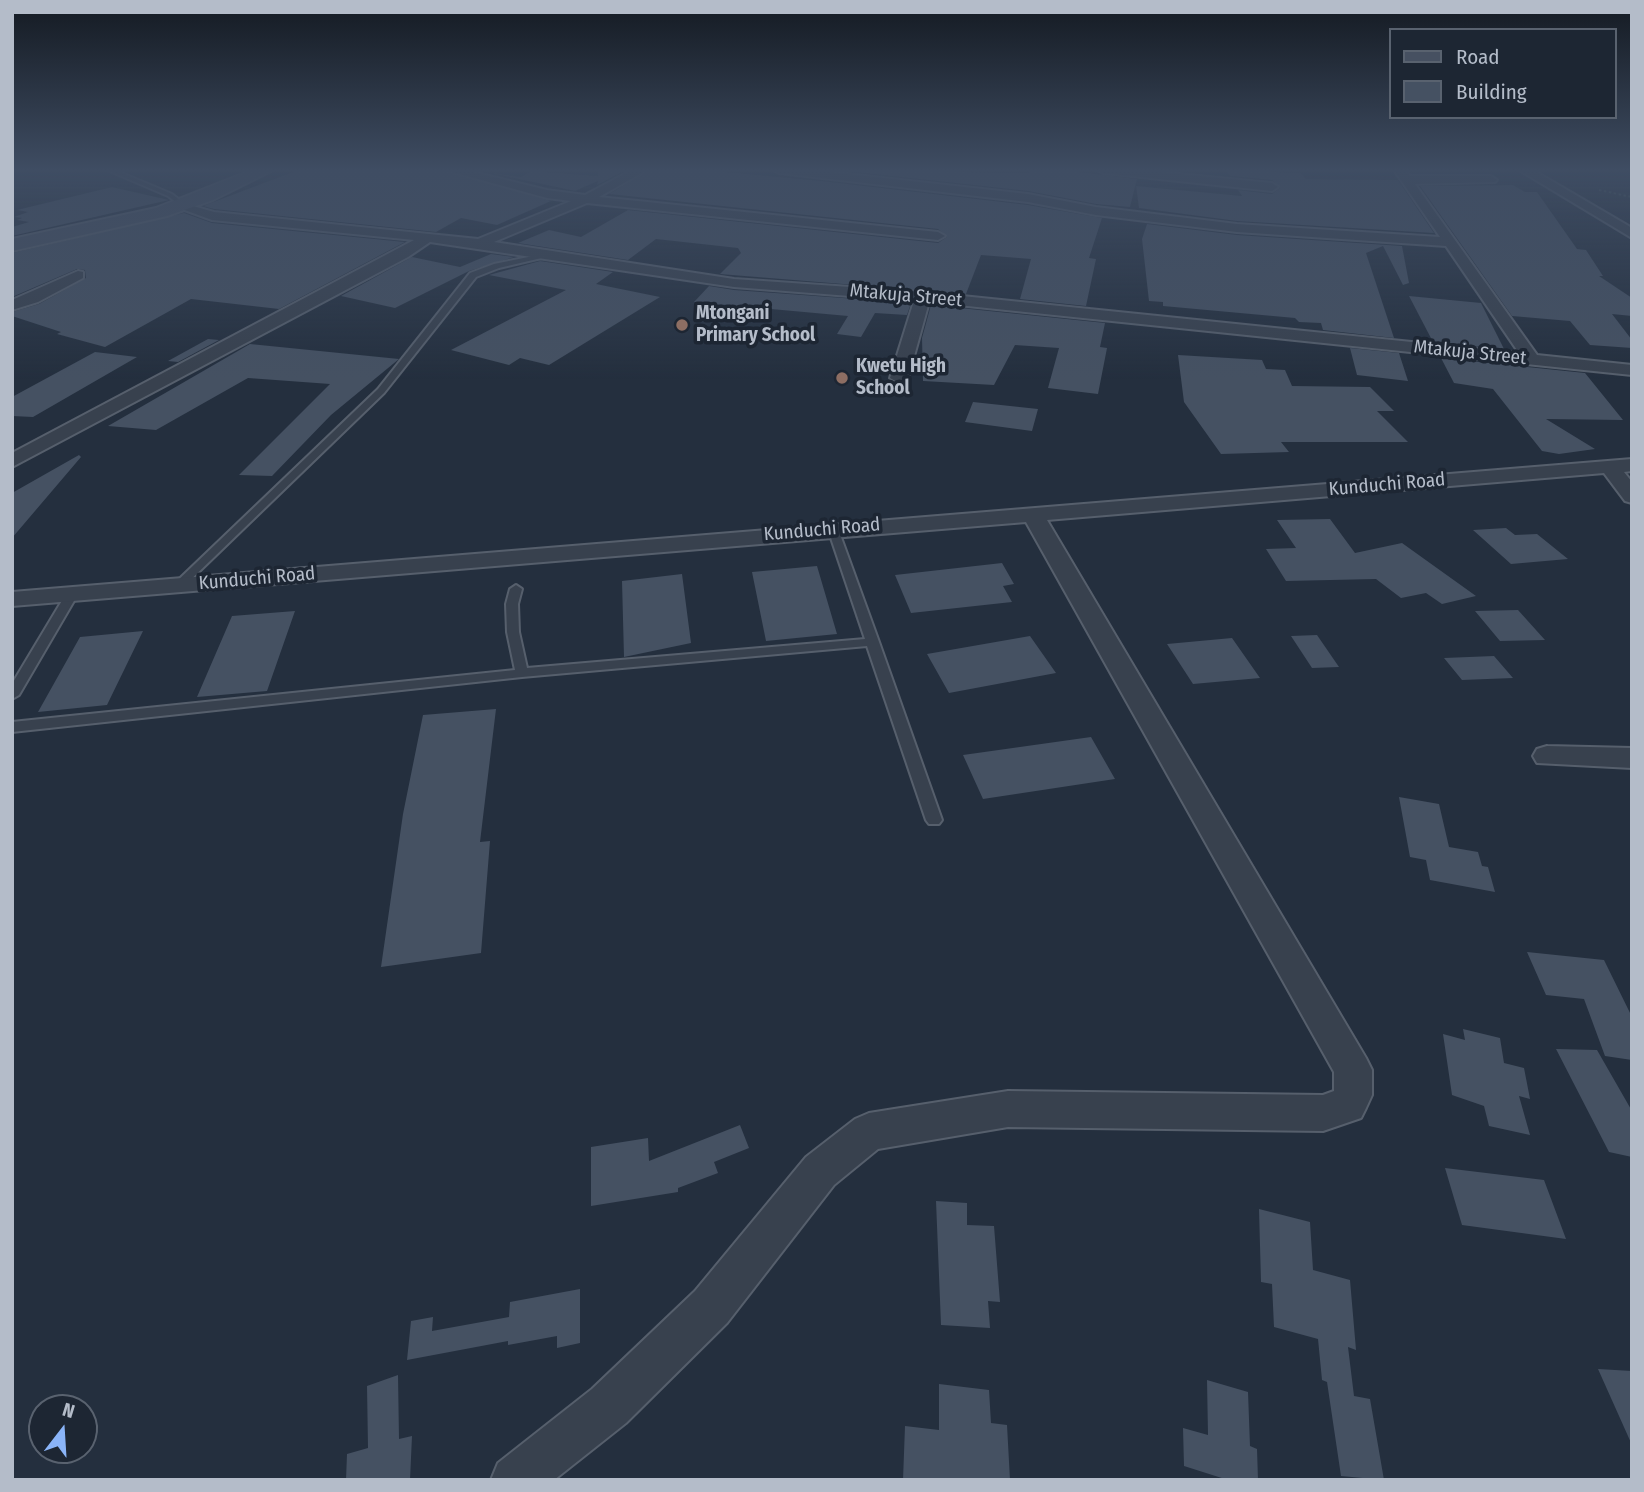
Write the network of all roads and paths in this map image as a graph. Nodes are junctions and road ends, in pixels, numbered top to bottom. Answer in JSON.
{"nodes":[{"id":1,"x":38,"y":240,"type":"edge"},
{"id":2,"x":424,"y":240,"type":"edge"},
{"id":3,"x":455,"y":240,"type":"edge"},
{"id":4,"x":487,"y":240,"type":"edge"},
{"id":5,"x":1411,"y":240,"type":"edge"},
{"id":6,"x":1447,"y":242,"type":"joint"},
{"id":7,"x":479,"y":243,"type":"junction"},
{"id":8,"x":12,"y":245,"type":"edge"},
{"id":9,"x":548,"y":255,"type":"junction"},
{"id":10,"x":78,"y":275,"type":"dead end"},
{"id":11,"x":923,"y":297,"type":"junction"},
{"id":12,"x":12,"y":305,"type":"edge"},
{"id":13,"x":1531,"y":359,"type":"junction"},
{"id":14,"x":1632,"y":370,"type":"edge"},
{"id":15,"x":899,"y":378,"type":"dead end"},
{"id":16,"x":12,"y":461,"type":"edge"},
{"id":17,"x":1621,"y":466,"type":"edge"},
{"id":18,"x":1632,"y":497,"type":"edge"},
{"id":19,"x":1032,"y":513,"type":"junction"},
{"id":20,"x":834,"y":529,"type":"junction"},
{"id":21,"x":178,"y":586,"type":"junction"},
{"id":22,"x":516,"y":589,"type":"dead end"},
{"id":23,"x":72,"y":594,"type":"junction"},
{"id":24,"x":12,"y":599,"type":"edge"},
{"id":25,"x":873,"y":642,"type":"junction"},
{"id":26,"x":522,"y":673,"type":"junction"},
{"id":27,"x":12,"y":695,"type":"edge"},
{"id":28,"x":12,"y":727,"type":"edge"},
{"id":29,"x":1547,"y":756,"type":"dead end"},
{"id":30,"x":1632,"y":758,"type":"edge"},
{"id":31,"x":934,"y":820,"type":"dead end"},
{"id":32,"x":514,"y":1480,"type":"edge"}],
"edges":[{"from":1,"to":8,"type":"street"},
{"from":2,"to":16,"type":"street"},
{"from":3,"to":7,"type":"street","name":"Mtakuja Street"},
{"from":4,"to":7,"type":"street"},
{"from":5,"to":6,"type":"street"},
{"from":6,"to":13,"type":"street"},
{"from":7,"to":9,"type":"street","name":"Mtakuja Street"},
{"from":9,"to":11,"type":"street","name":"Mtakuja Street"},
{"from":9,"to":21,"type":"lane"},
{"from":10,"to":12,"type":"street"},
{"from":11,"to":13,"type":"street","name":"Mtakuja Street"},
{"from":11,"to":15,"type":"street"},
{"from":13,"to":14,"type":"street","name":"Mtakuja Street"},
{"from":17,"to":18,"type":"street"},
{"from":17,"to":19,"type":"street","name":"Kunduchi Road"},
{"from":19,"to":20,"type":"street","name":"Kunduchi Road"},
{"from":19,"to":32,"type":"street"},
{"from":20,"to":21,"type":"street","name":"Kunduchi Road"},
{"from":20,"to":25,"type":"lane"},
{"from":21,"to":23,"type":"street","name":"Kunduchi Road"},
{"from":22,"to":26,"type":"lane"},
{"from":23,"to":24,"type":"street","name":"Kunduchi Road"},
{"from":23,"to":27,"type":"lane"},
{"from":25,"to":26,"type":"lane"},
{"from":25,"to":31,"type":"lane"},
{"from":26,"to":28,"type":"lane"},
{"from":29,"to":30,"type":"street"}]}
